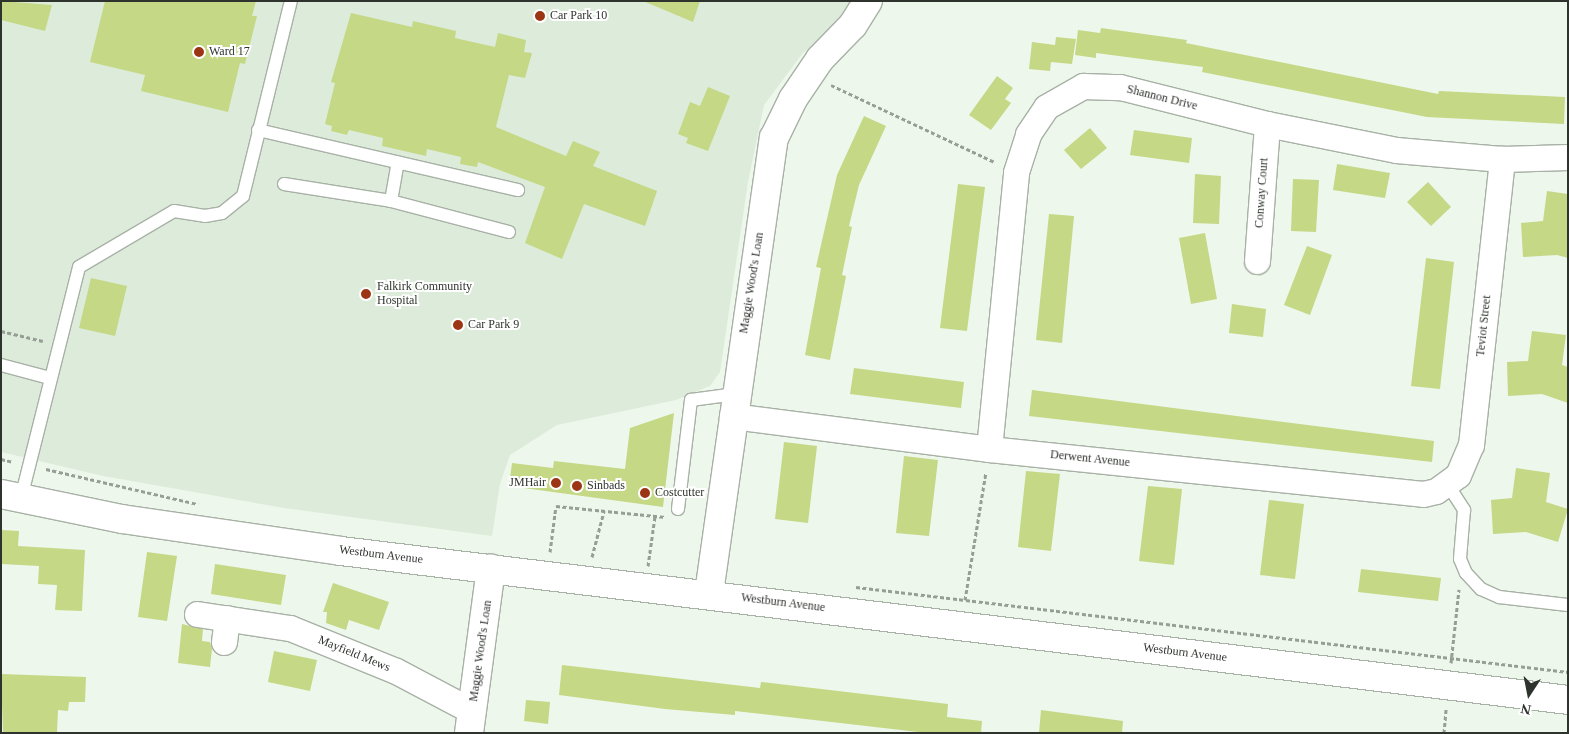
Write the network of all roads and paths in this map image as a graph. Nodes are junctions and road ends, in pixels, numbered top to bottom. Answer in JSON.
{"nodes":[{"id":1,"x":291,"y":1,"type":"edge"},
{"id":2,"x":868,"y":1,"type":"edge"},
{"id":3,"x":810,"y":75,"type":"junction"},
{"id":4,"x":1267,"y":124,"type":"junction"},
{"id":5,"x":258,"y":130,"type":"junction"},
{"id":6,"x":1568,"y":157,"type":"edge"},
{"id":7,"x":1502,"y":159,"type":"junction"},
{"id":8,"x":398,"y":163,"type":"junction"},
{"id":9,"x":1016,"y":172,"type":"junction"},
{"id":10,"x":284,"y":184,"type":"dead end"},
{"id":11,"x":518,"y":190,"type":"dead end"},
{"id":12,"x":391,"y":201,"type":"junction"},
{"id":13,"x":509,"y":232,"type":"dead end"},
{"id":14,"x":1256,"y":261,"type":"dead end"},
{"id":15,"x":1,"y":331,"type":"edge"},
{"id":16,"x":58,"y":345,"type":"junction"},
{"id":17,"x":1,"y":365,"type":"edge"},
{"id":18,"x":50,"y":378,"type":"junction"},
{"id":19,"x":734,"y":405,"type":"junction"},
{"id":20,"x":989,"y":449,"type":"junction"},
{"id":21,"x":1,"y":459,"type":"edge"},
{"id":22,"x":28,"y":466,"type":"junction"},
{"id":23,"x":1448,"y":485,"type":"junction"},
{"id":24,"x":11,"y":496,"type":"edge"},
{"id":25,"x":200,"y":504,"type":"dead end"},
{"id":26,"x":678,"y":509,"type":"joint"},
{"id":27,"x":604,"y":511,"type":"junction"},
{"id":28,"x":655,"y":516,"type":"junction"},
{"id":29,"x":541,"y":551,"type":"dead end"},
{"id":30,"x":550,"y":552,"type":"junction"},
{"id":31,"x":559,"y":553,"type":"dead end"},
{"id":32,"x":584,"y":556,"type":"dead end"},
{"id":33,"x":592,"y":557,"type":"junction"},
{"id":34,"x":601,"y":558,"type":"dead end"},
{"id":35,"x":492,"y":568,"type":"junction"},
{"id":36,"x":647,"y":569,"type":"junction"},
{"id":37,"x":1466,"y":573,"type":"junction"},
{"id":38,"x":850,"y":586,"type":"dead end"},
{"id":39,"x":709,"y":594,"type":"junction"},
{"id":40,"x":965,"y":600,"type":"junction"},
{"id":41,"x":1568,"y":605,"type":"edge"},
{"id":42,"x":197,"y":614,"type":"dead end"},
{"id":43,"x":1452,"y":656,"type":"junction"},
{"id":44,"x":1568,"y":672,"type":"edge"},
{"id":45,"x":1448,"y":686,"type":"junction"},
{"id":46,"x":1568,"y":700,"type":"edge"},
{"id":47,"x":471,"y":722,"type":"edge"}],
"edges":[{"from":1,"to":5,"type":"lane"},
{"from":2,"to":3,"type":"main road","name":"Maggie Wood's Loan"},
{"from":3,"to":9,"type":"path"},
{"from":3,"to":19,"type":"main road","name":"Maggie Wood's Loan"},
{"from":4,"to":7,"type":"street","name":"Shannon Drive"},
{"from":4,"to":9,"type":"street","name":"Shannon Drive"},
{"from":4,"to":14,"type":"street","name":"Conway Court"},
{"from":5,"to":8,"type":"lane"},
{"from":5,"to":16,"type":"lane"},
{"from":6,"to":7,"type":"street","name":"Shannon Drive"},
{"from":7,"to":23,"type":"street","name":"Teviot Street"},
{"from":8,"to":11,"type":"lane"},
{"from":8,"to":12,"type":"lane"},
{"from":9,"to":20,"type":"street","name":"Shannon Drive"},
{"from":10,"to":12,"type":"lane"},
{"from":12,"to":13,"type":"lane"},
{"from":15,"to":16,"type":"path"},
{"from":16,"to":18,"type":"lane"},
{"from":17,"to":18,"type":"lane"},
{"from":18,"to":22,"type":"lane"},
{"from":19,"to":20,"type":"street","name":"Derwent Avenue"},
{"from":19,"to":26,"type":"lane"},
{"from":19,"to":39,"type":"main road","name":"Maggie Wood's Loan"},
{"from":20,"to":23,"type":"street","name":"Derwent Avenue"},
{"from":20,"to":40,"type":"path"},
{"from":21,"to":22,"type":"path"},
{"from":22,"to":24,"type":"lane"},
{"from":22,"to":25,"type":"path"},
{"from":23,"to":37,"type":"lane"},
{"from":24,"to":35,"type":"main road","name":"Westburn Avenue"},
{"from":26,"to":28,"type":"path"},
{"from":27,"to":28,"type":"path"},
{"from":27,"to":30,"type":"path"},
{"from":27,"to":33,"type":"path"},
{"from":28,"to":36,"type":"path"},
{"from":29,"to":30,"type":"path"},
{"from":30,"to":31,"type":"path"},
{"from":32,"to":33,"type":"path"},
{"from":33,"to":34,"type":"path"},
{"from":35,"to":36,"type":"main road","name":"Westburn Avenue"},
{"from":35,"to":47,"type":"main road","name":"Maggie Wood's Loan"},
{"from":36,"to":39,"type":"main road","name":"Westburn Avenue"},
{"from":37,"to":41,"type":"lane"},
{"from":37,"to":43,"type":"path"},
{"from":38,"to":40,"type":"path"},
{"from":39,"to":45,"type":"main road","name":"Westburn Avenue"},
{"from":40,"to":43,"type":"path"},
{"from":42,"to":47,"type":"street","name":"Mayfield Mews"},
{"from":43,"to":44,"type":"path"},
{"from":43,"to":45,"type":"path"},
{"from":45,"to":46,"type":"main road","name":"Westburn Avenue"}]}
